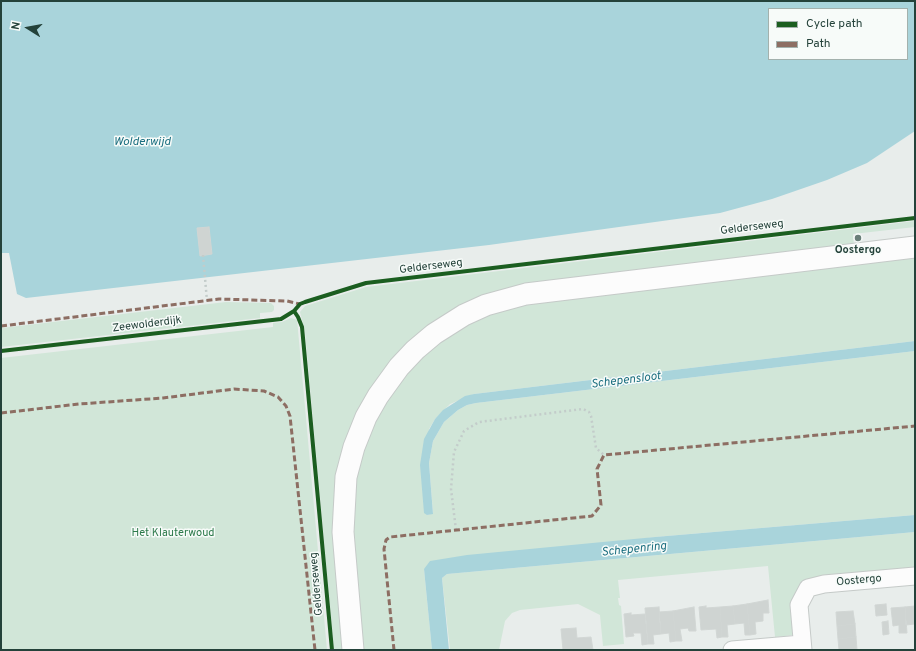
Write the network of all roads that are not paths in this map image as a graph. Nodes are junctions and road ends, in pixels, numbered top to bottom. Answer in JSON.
{"nodes":[{"id":1,"x":915,"y":246,"type":"edge"},
{"id":2,"x":915,"y":576,"type":"edge"},
{"id":3,"x":802,"y":647,"type":"edge"},
{"id":4,"x":353,"y":650,"type":"edge"},
{"id":5,"x":732,"y":650,"type":"edge"}],
"edges":[{"from":1,"to":4,"type":"street"},
{"from":2,"to":3,"type":"street","name":"Oostergo"},
{"from":3,"to":5,"type":"street"}]}
